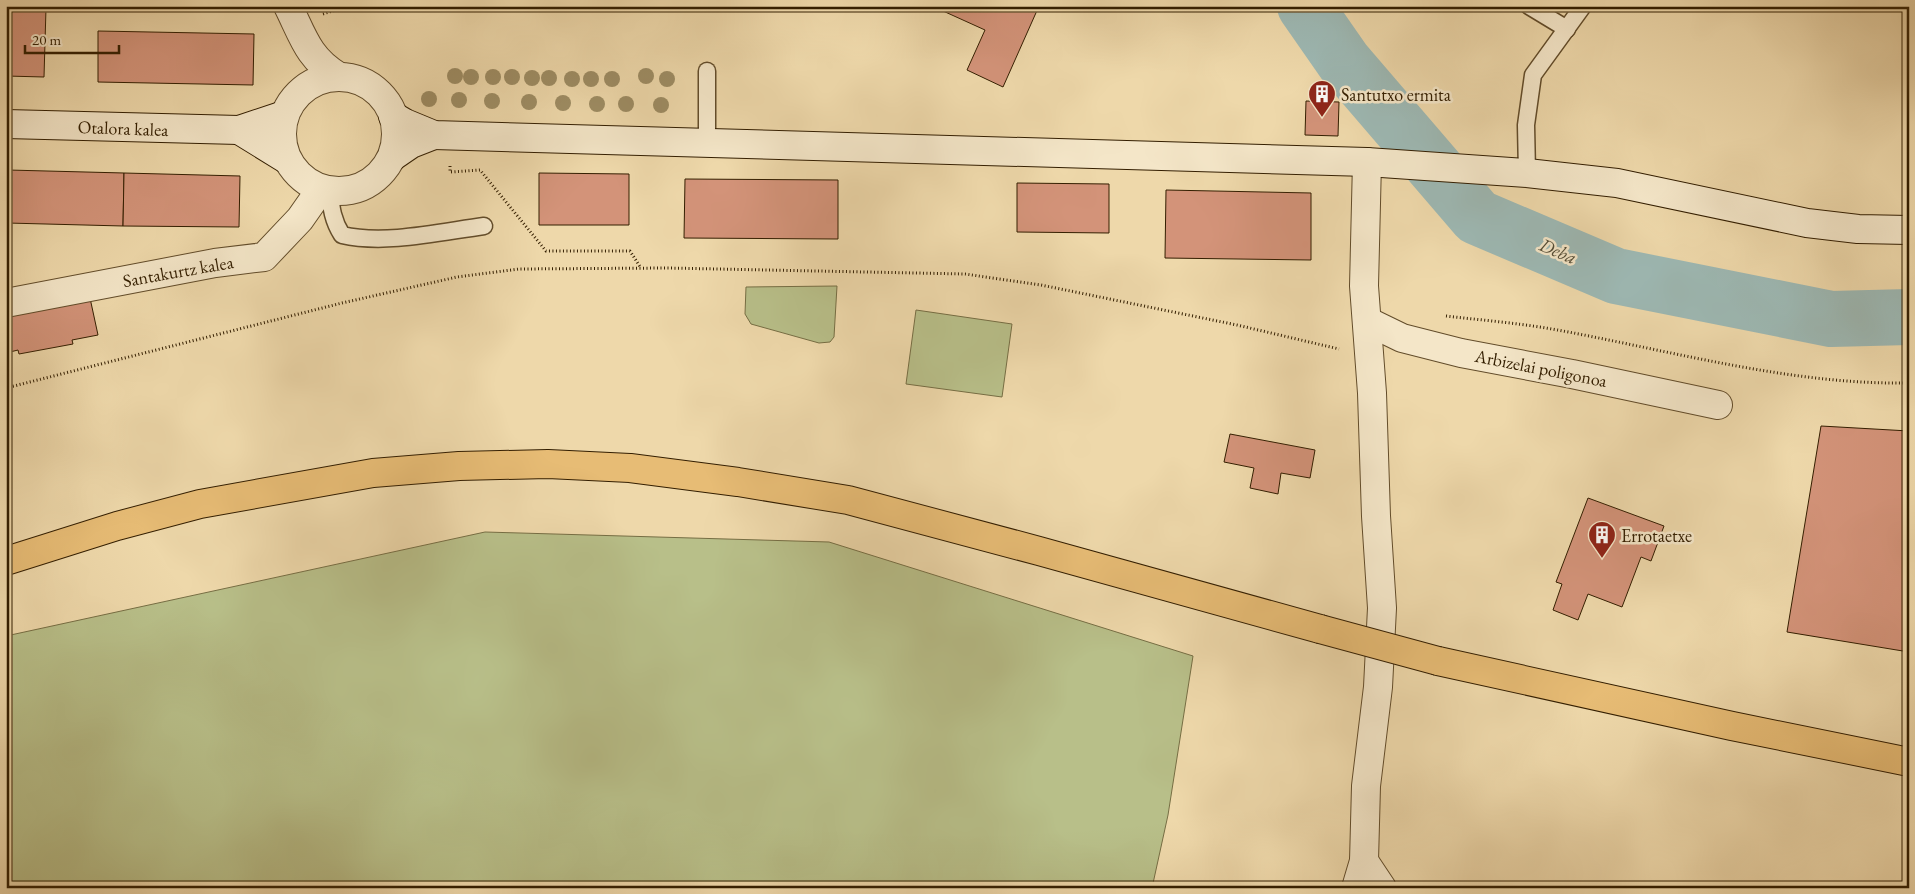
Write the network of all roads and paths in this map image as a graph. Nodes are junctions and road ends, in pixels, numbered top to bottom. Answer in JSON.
{"nodes":[{"id":1,"x":288,"y":6,"type":"edge"},
{"id":2,"x":1529,"y":6,"type":"edge"},
{"id":3,"x":1583,"y":6,"type":"edge"},
{"id":4,"x":1567,"y":29,"type":"junction"},
{"id":5,"x":302,"y":37,"type":"junction"},
{"id":6,"x":706,"y":71,"type":"dead end"},
{"id":7,"x":338,"y":76,"type":"junction"},
{"id":8,"x":291,"y":105,"type":"junction"},
{"id":9,"x":393,"y":116,"type":"junction"},
{"id":10,"x":6,"y":124,"type":"edge"},
{"id":11,"x":239,"y":130,"type":"junction"},
{"id":12,"x":443,"y":135,"type":"junction"},
{"id":13,"x":707,"y":142,"type":"junction"},
{"id":14,"x":392,"y":157,"type":"junction"},
{"id":15,"x":286,"y":159,"type":"junction"},
{"id":16,"x":1380,"y":163,"type":"junction"},
{"id":17,"x":1527,"y":174,"type":"junction"},
{"id":18,"x":325,"y":191,"type":"junction"},
{"id":19,"x":484,"y":226,"type":"dead end"},
{"id":20,"x":1909,"y":230,"type":"edge"},
{"id":21,"x":641,"y":268,"type":"junction"},
{"id":22,"x":6,"y":303,"type":"edge"},
{"id":23,"x":1440,"y":316,"type":"dead end"},
{"id":24,"x":1367,"y":321,"type":"junction"},
{"id":25,"x":1370,"y":358,"type":"junction"},
{"id":26,"x":1909,"y":383,"type":"edge"},
{"id":27,"x":6,"y":388,"type":"edge"},
{"id":28,"x":1718,"y":405,"type":"dead end"},
{"id":29,"x":6,"y":561,"type":"edge"},
{"id":30,"x":1909,"y":762,"type":"edge"},
{"id":31,"x":1364,"y":861,"type":"junction"},
{"id":32,"x":1356,"y":888,"type":"edge"},
{"id":33,"x":1382,"y":888,"type":"edge"}],
"edges":[{"from":1,"to":5,"type":"street"},
{"from":2,"to":4,"type":"lane"},
{"from":3,"to":4,"type":"lane"},
{"from":4,"to":17,"type":"lane"},
{"from":5,"to":7,"type":"street"},
{"from":5,"to":8,"type":"street"},
{"from":6,"to":13,"type":"lane"},
{"from":7,"to":8,"type":"street"},
{"from":7,"to":9,"type":"street"},
{"from":8,"to":11,"type":"street"},
{"from":8,"to":15,"type":"street"},
{"from":9,"to":12,"type":"street"},
{"from":9,"to":14,"type":"street"},
{"from":10,"to":11,"type":"street","name":"Otalora kalea"},
{"from":11,"to":15,"type":"street"},
{"from":12,"to":13,"type":"street"},
{"from":12,"to":14,"type":"street"},
{"from":12,"to":21,"type":"path"},
{"from":13,"to":16,"type":"street"},
{"from":14,"to":18,"type":"street"},
{"from":15,"to":18,"type":"street"},
{"from":16,"to":17,"type":"street"},
{"from":16,"to":24,"type":"street"},
{"from":17,"to":20,"type":"street"},
{"from":18,"to":19,"type":"lane"},
{"from":18,"to":22,"type":"street","name":"Santakurtz kalea"},
{"from":21,"to":25,"type":"path"},
{"from":21,"to":27,"type":"path"},
{"from":23,"to":26,"type":"path"},
{"from":24,"to":25,"type":"street"},
{"from":24,"to":28,"type":"street","name":"Arbizelai poligonoa"},
{"from":25,"to":31,"type":"street"},
{"from":29,"to":30,"type":"main road","bridge":true},
{"from":31,"to":32,"type":"street"},
{"from":31,"to":33,"type":"street"}]}
